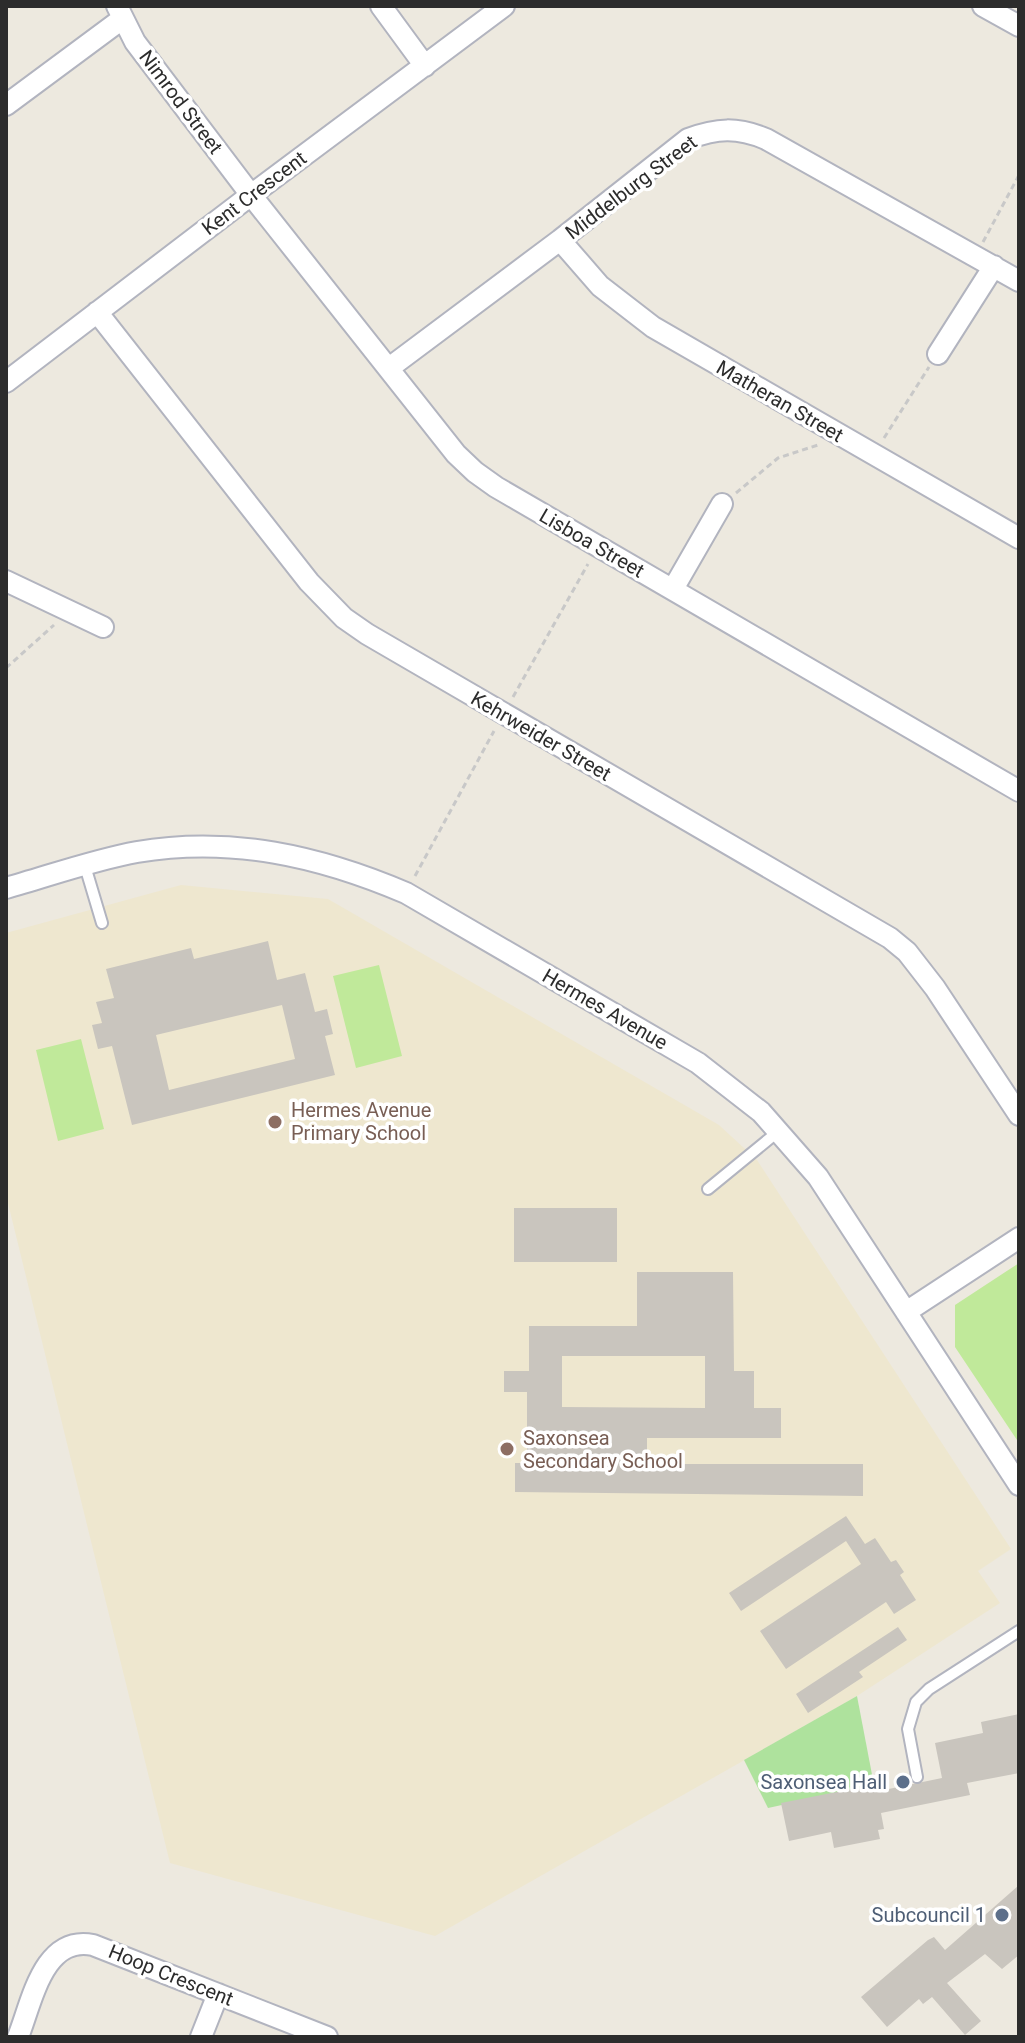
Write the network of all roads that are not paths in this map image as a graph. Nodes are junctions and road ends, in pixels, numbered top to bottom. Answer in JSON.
{"nodes":[{"id":1,"x":381,"y":6,"type":"edge"},
{"id":2,"x":504,"y":6,"type":"edge"},
{"id":3,"x":983,"y":6,"type":"edge"},
{"id":4,"x":120,"y":12,"type":"edge"},
{"id":5,"x":1019,"y":26,"type":"edge"},
{"id":6,"x":425,"y":66,"type":"junction"},
{"id":7,"x":6,"y":105,"type":"edge"},
{"id":8,"x":251,"y":195,"type":"junction"},
{"id":9,"x":560,"y":240,"type":"junction"},
{"id":10,"x":994,"y":266,"type":"junction"},
{"id":11,"x":1019,"y":281,"type":"edge"},
{"id":12,"x":97,"y":312,"type":"junction"},
{"id":13,"x":938,"y":354,"type":"dead end"},
{"id":14,"x":389,"y":368,"type":"junction"},
{"id":15,"x":6,"y":382,"type":"edge"},
{"id":16,"x":722,"y":504,"type":"dead end"},
{"id":17,"x":1019,"y":538,"type":"edge"},
{"id":18,"x":6,"y":581,"type":"edge"},
{"id":19,"x":673,"y":589,"type":"junction"},
{"id":20,"x":103,"y":627,"type":"dead end"},
{"id":21,"x":1019,"y":791,"type":"edge"},
{"id":22,"x":85,"y":866,"type":"junction"},
{"id":23,"x":6,"y":888,"type":"edge"},
{"id":24,"x":102,"y":923,"type":"dead end"},
{"id":25,"x":1019,"y":1115,"type":"edge"},
{"id":26,"x":780,"y":1130,"type":"junction"},
{"id":27,"x":708,"y":1189,"type":"dead end"},
{"id":28,"x":1019,"y":1238,"type":"edge"},
{"id":29,"x":906,"y":1312,"type":"junction"},
{"id":30,"x":1019,"y":1485,"type":"edge"},
{"id":31,"x":1019,"y":1631,"type":"edge"},
{"id":32,"x":917,"y":1777,"type":"dead end"},
{"id":33,"x":218,"y":1994,"type":"junction"},
{"id":34,"x":18,"y":2037,"type":"edge"},
{"id":35,"x":201,"y":2037,"type":"edge"},
{"id":36,"x":327,"y":2037,"type":"edge"}],
"edges":[{"from":1,"to":6,"type":"street"},
{"from":2,"to":6,"type":"street","name":"Kent Crescent"},
{"from":3,"to":5,"type":"street"},
{"from":4,"to":7,"type":"street"},
{"from":4,"to":8,"type":"street","name":"Nimrod Street"},
{"from":6,"to":8,"type":"street","name":"Kent Crescent"},
{"from":8,"to":12,"type":"street","name":"Kent Crescent"},
{"from":8,"to":14,"type":"street","name":"Lisboa Street"},
{"from":9,"to":10,"type":"street","name":"Middelburg Street"},
{"from":9,"to":14,"type":"street","name":"Middelburg Street"},
{"from":9,"to":17,"type":"street","name":"Matheran Street"},
{"from":10,"to":11,"type":"street","name":"Middelburg Street"},
{"from":10,"to":13,"type":"street"},
{"from":12,"to":15,"type":"street","name":"Kent Crescent"},
{"from":12,"to":25,"type":"street","name":"Kehrweider Street"},
{"from":14,"to":19,"type":"street","name":"Lisboa Street"},
{"from":16,"to":19,"type":"street"},
{"from":18,"to":20,"type":"street"},
{"from":19,"to":21,"type":"street","name":"Lisboa Street"},
{"from":22,"to":23,"type":"street","name":"Hermes Avenue"},
{"from":22,"to":24,"type":"lane"},
{"from":22,"to":26,"type":"street","name":"Hermes Avenue"},
{"from":26,"to":27,"type":"lane"},
{"from":26,"to":29,"type":"street","name":"Hermes Avenue"},
{"from":28,"to":29,"type":"street"},
{"from":29,"to":30,"type":"street","name":"Hermes Avenue"},
{"from":31,"to":32,"type":"lane"},
{"from":33,"to":34,"type":"street","name":"Hoop Crescent"},
{"from":33,"to":35,"type":"street"},
{"from":33,"to":36,"type":"street","name":"Hoop Crescent"}]}
